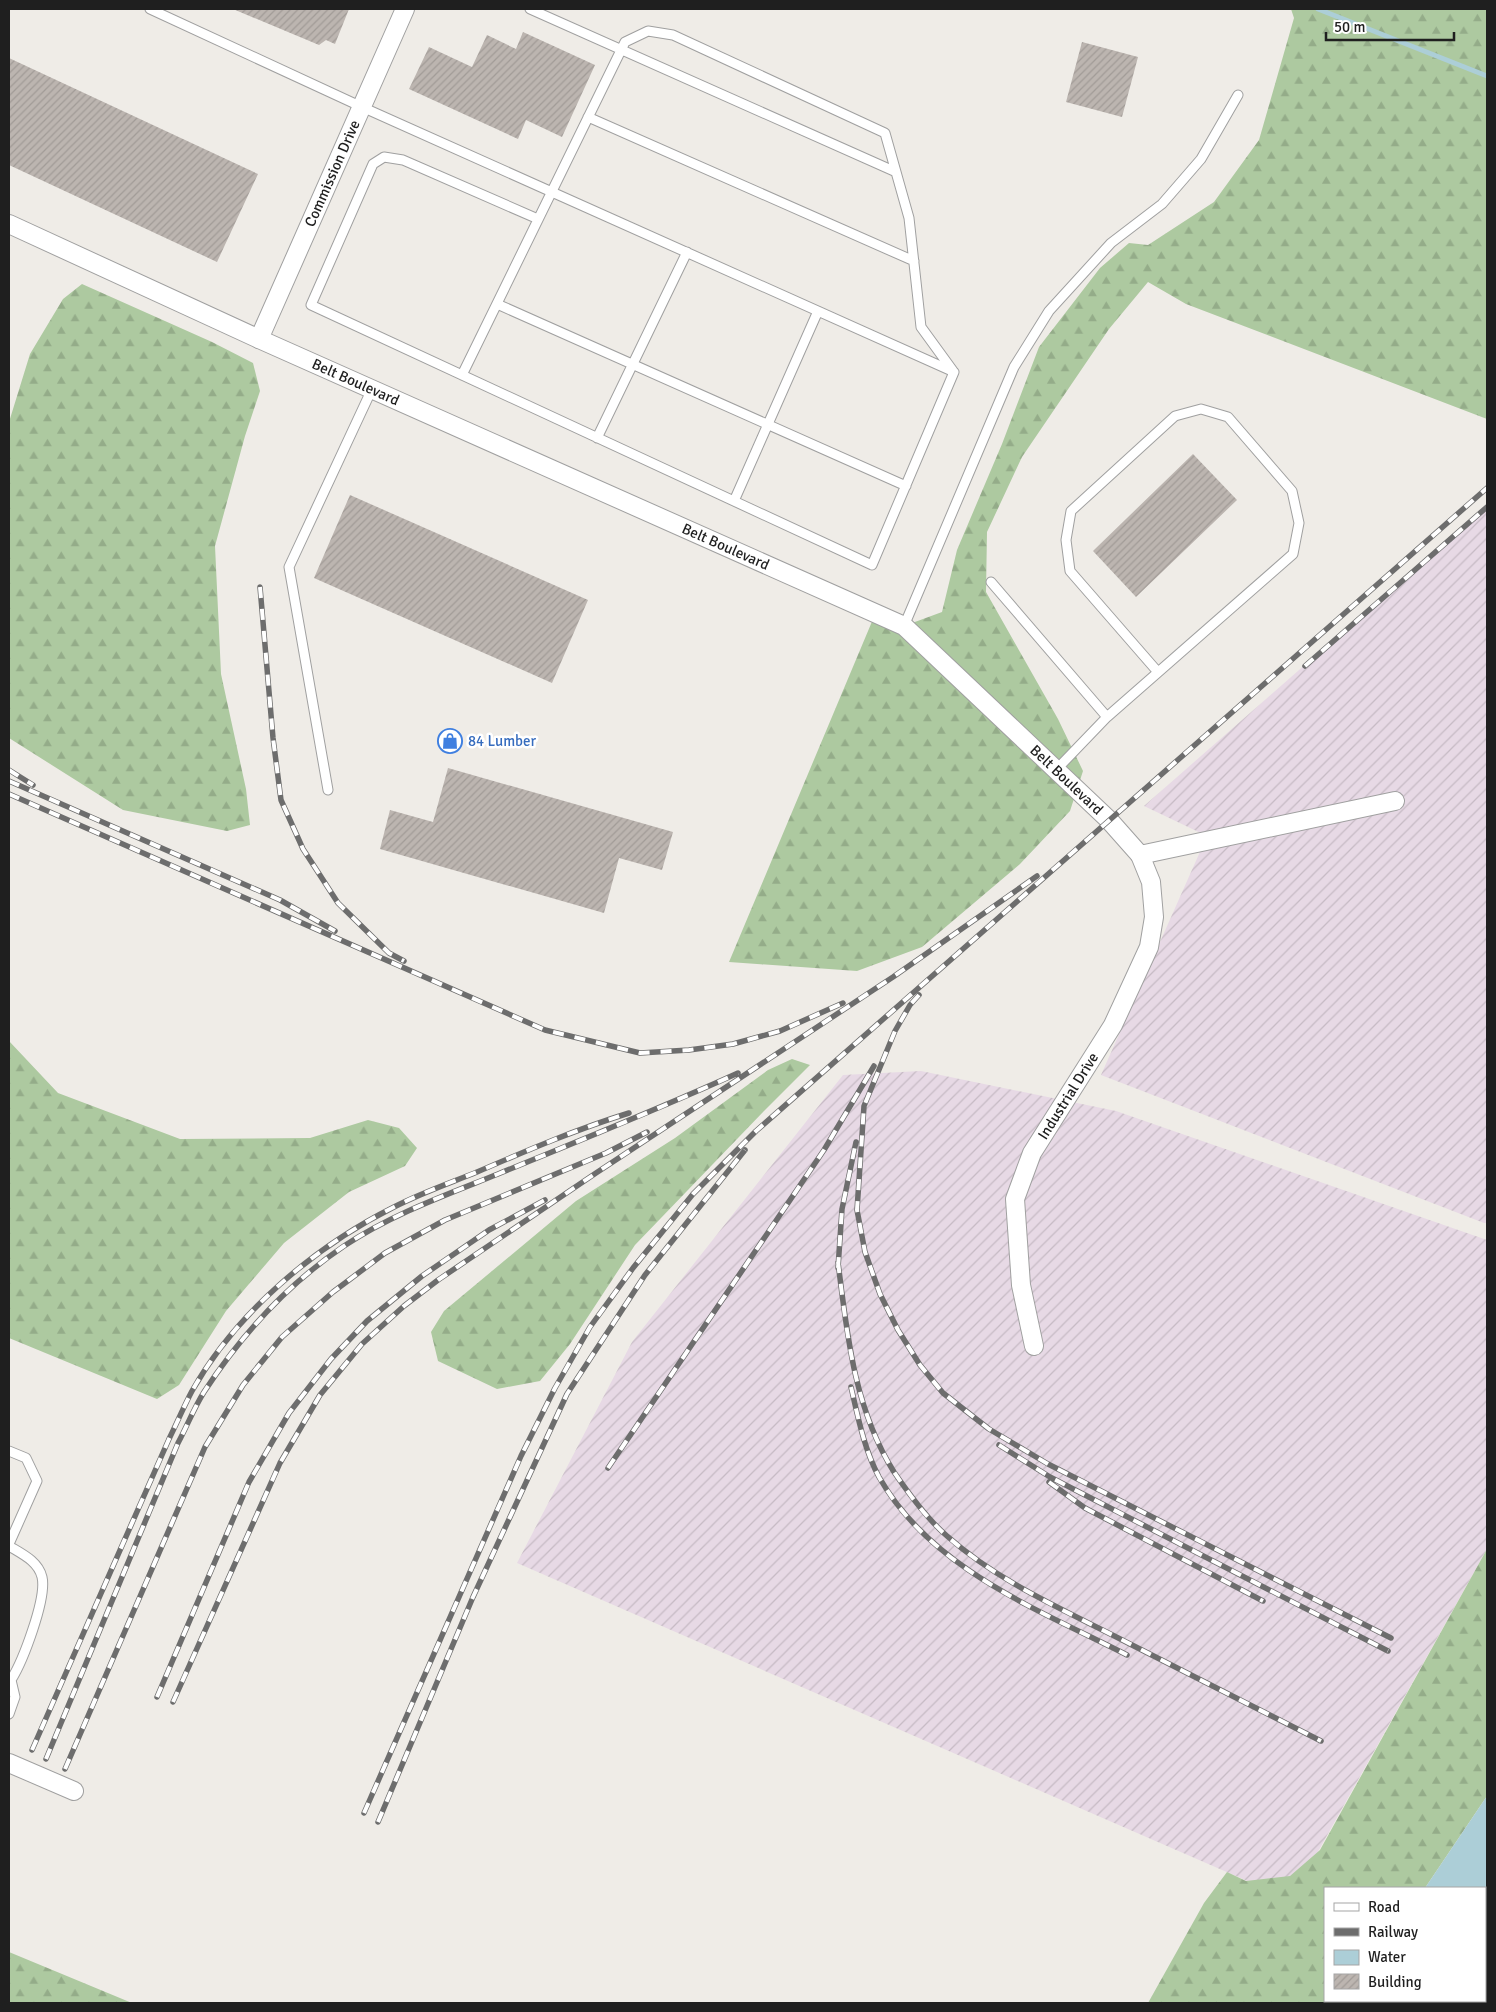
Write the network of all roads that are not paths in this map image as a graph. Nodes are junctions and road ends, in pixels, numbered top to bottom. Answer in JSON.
{"nodes":[{"id":1,"x":150,"y":9,"type":"edge"},
{"id":2,"x":405,"y":9,"type":"edge"},
{"id":3,"x":530,"y":9,"type":"edge"},
{"id":4,"x":622,"y":48,"type":"junction"},
{"id":5,"x":1238,"y":95,"type":"dead end"},
{"id":6,"x":362,"y":107,"type":"junction"},
{"id":7,"x":588,"y":117,"type":"junction"},
{"id":8,"x":896,"y":172,"type":"junction"},
{"id":9,"x":552,"y":191,"type":"junction"},
{"id":10,"x":538,"y":219,"type":"junction"},
{"id":11,"x":9,"y":224,"type":"edge"},
{"id":12,"x":687,"y":252,"type":"junction"},
{"id":13,"x":914,"y":261,"type":"junction"},
{"id":14,"x":497,"y":304,"type":"junction"},
{"id":15,"x":818,"y":311,"type":"junction"},
{"id":16,"x":259,"y":339,"type":"junction"},
{"id":17,"x":632,"y":364,"type":"junction"},
{"id":18,"x":954,"y":372,"type":"junction"},
{"id":19,"x":462,"y":375,"type":"junction"},
{"id":20,"x":372,"y":389,"type":"junction"},
{"id":21,"x":768,"y":425,"type":"junction"},
{"id":22,"x":597,"y":438,"type":"junction"},
{"id":23,"x":906,"y":486,"type":"junction"},
{"id":24,"x":734,"y":501,"type":"junction"},
{"id":25,"x":991,"y":582,"type":"dead end"},
{"id":26,"x":904,"y":626,"type":"junction"},
{"id":27,"x":1157,"y":671,"type":"junction"},
{"id":28,"x":1107,"y":717,"type":"junction"},
{"id":29,"x":1056,"y":770,"type":"junction"},
{"id":30,"x":328,"y":790,"type":"dead end"},
{"id":31,"x":1396,"y":801,"type":"dead end"},
{"id":32,"x":1140,"y":855,"type":"junction"},
{"id":33,"x":1034,"y":1346,"type":"dead end"},
{"id":34,"x":9,"y":1452,"type":"edge"},
{"id":35,"x":9,"y":1545,"type":"edge"},
{"id":36,"x":10,"y":1680,"type":"edge"},
{"id":37,"x":9,"y":1714,"type":"edge"},
{"id":38,"x":9,"y":1764,"type":"edge"},
{"id":39,"x":74,"y":1791,"type":"dead end"}],
"edges":[{"from":1,"to":6,"type":"lane"},
{"from":2,"to":6,"type":"street","name":"Commission Drive"},
{"from":3,"to":4,"type":"lane"},
{"from":4,"to":7,"type":"lane"},
{"from":4,"to":8,"type":"lane"},
{"from":4,"to":8,"type":"lane"},
{"from":5,"to":26,"type":"lane"},
{"from":6,"to":9,"type":"lane"},
{"from":6,"to":16,"type":"street","name":"Commission Drive"},
{"from":7,"to":9,"type":"lane"},
{"from":7,"to":13,"type":"lane"},
{"from":8,"to":13,"type":"lane"},
{"from":9,"to":10,"type":"lane"},
{"from":9,"to":12,"type":"lane"},
{"from":10,"to":14,"type":"lane"},
{"from":10,"to":19,"type":"lane"},
{"from":11,"to":16,"type":"street","name":"Belt Boulevard"},
{"from":12,"to":15,"type":"lane"},
{"from":12,"to":17,"type":"lane"},
{"from":13,"to":18,"type":"lane"},
{"from":14,"to":17,"type":"lane"},
{"from":14,"to":19,"type":"lane"},
{"from":15,"to":18,"type":"lane"},
{"from":15,"to":21,"type":"lane"},
{"from":16,"to":20,"type":"street","name":"Belt Boulevard"},
{"from":17,"to":21,"type":"lane"},
{"from":17,"to":22,"type":"lane"},
{"from":18,"to":23,"type":"lane"},
{"from":19,"to":22,"type":"lane"},
{"from":20,"to":26,"type":"street","name":"Belt Boulevard"},
{"from":20,"to":30,"type":"lane"},
{"from":21,"to":23,"type":"lane"},
{"from":21,"to":24,"type":"lane"},
{"from":22,"to":24,"type":"lane"},
{"from":23,"to":24,"type":"lane"},
{"from":25,"to":28,"type":"lane"},
{"from":26,"to":29,"type":"street","name":"Belt Boulevard"},
{"from":27,"to":27,"type":"lane"},
{"from":27,"to":28,"type":"lane"},
{"from":28,"to":29,"type":"lane"},
{"from":29,"to":32,"type":"street","name":"Belt Boulevard"},
{"from":31,"to":32,"type":"street"},
{"from":32,"to":33,"type":"street","name":"Industrial Drive"},
{"from":34,"to":35,"type":"lane"},
{"from":35,"to":36,"type":"lane"},
{"from":36,"to":37,"type":"lane"},
{"from":38,"to":39,"type":"street"}]}
